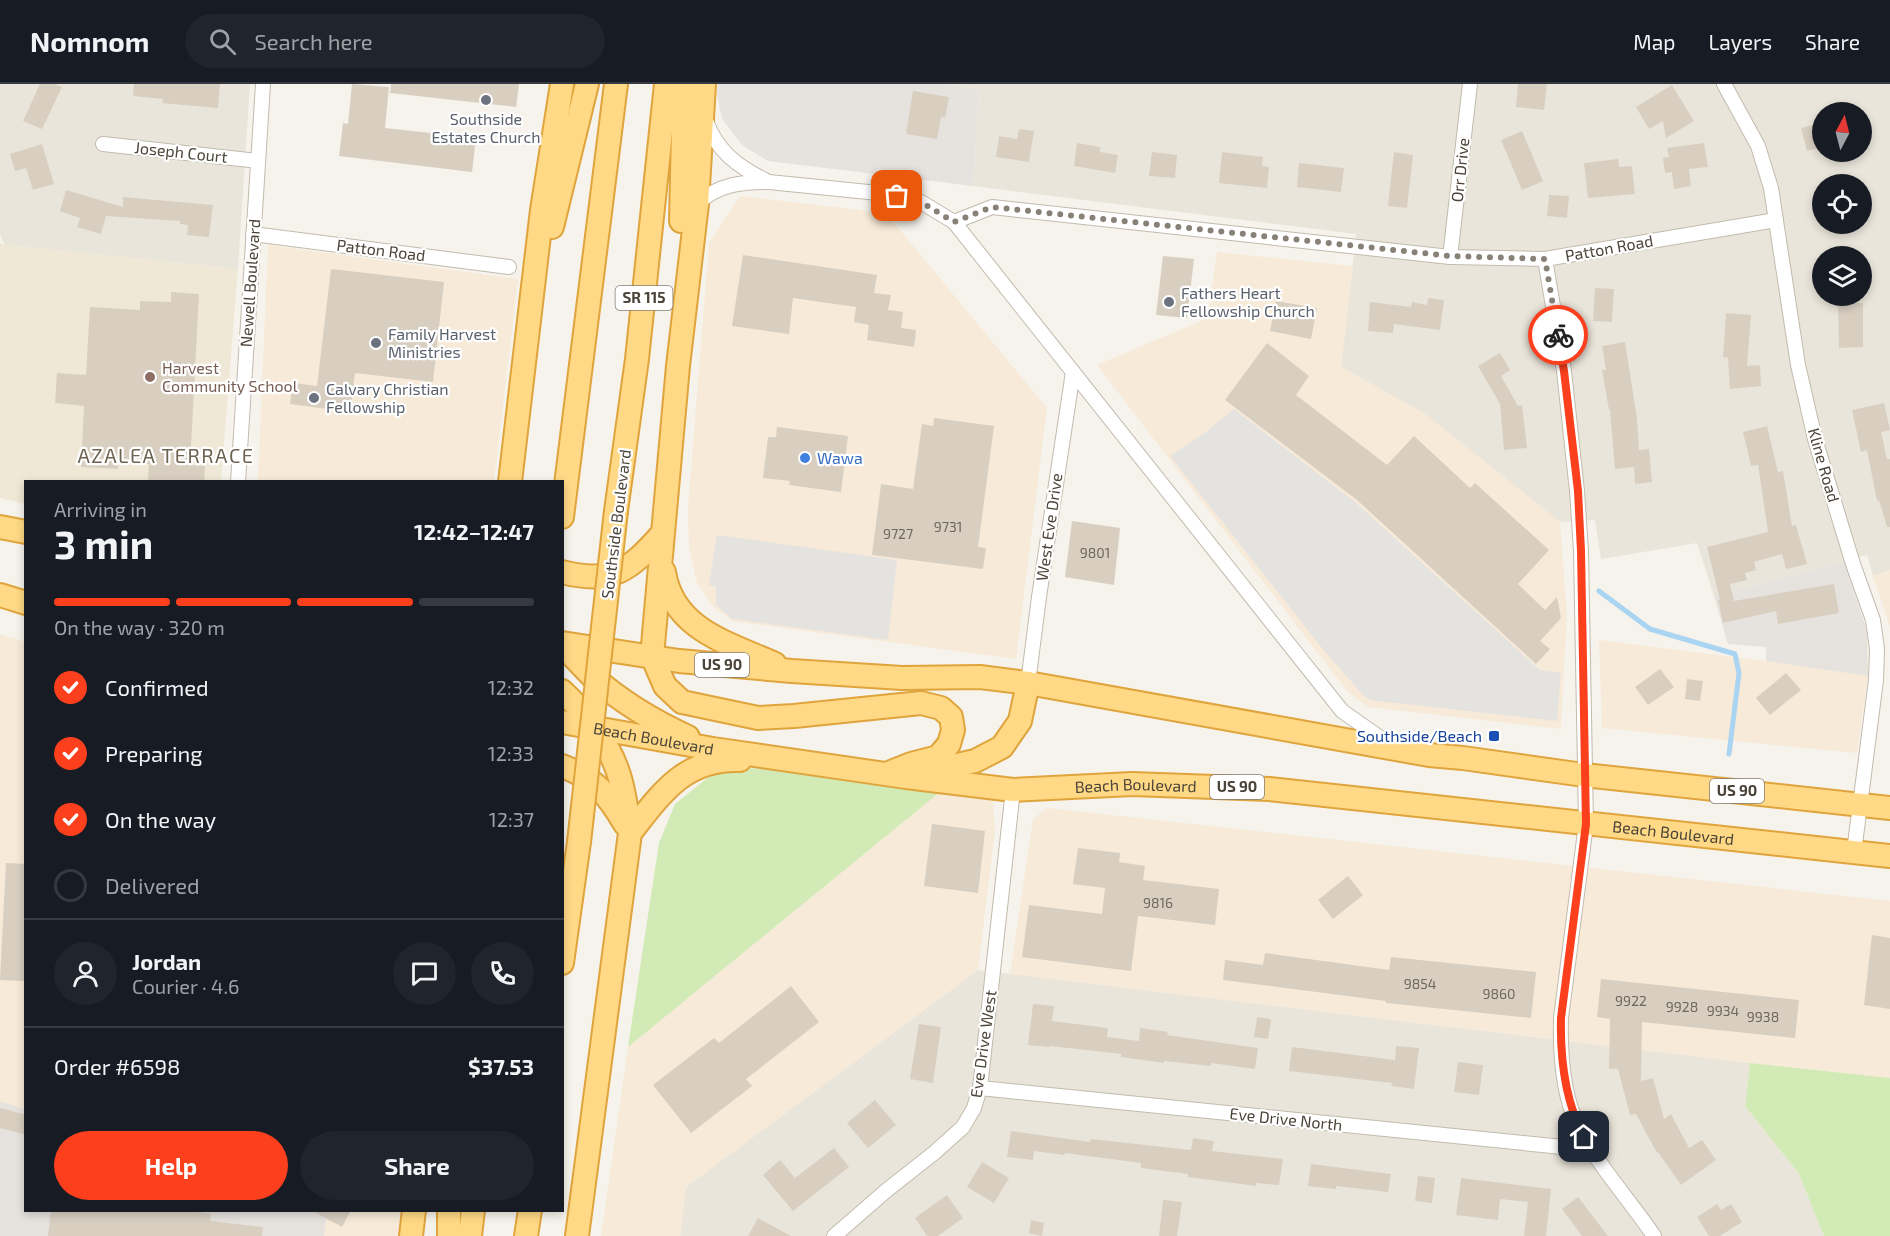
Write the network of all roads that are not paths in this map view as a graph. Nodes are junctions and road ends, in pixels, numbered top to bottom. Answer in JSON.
{"nodes":[{"id":1,"x":263,"y":84,"type":"edge"},
{"id":2,"x":562,"y":84,"type":"edge"},
{"id":3,"x":587,"y":84,"type":"edge"},
{"id":4,"x":615,"y":84,"type":"edge"},
{"id":5,"x":666,"y":84,"type":"edge"},
{"id":6,"x":684,"y":84,"type":"edge"},
{"id":7,"x":704,"y":84,"type":"edge"},
{"id":8,"x":1470,"y":84,"type":"edge"},
{"id":9,"x":1724,"y":84,"type":"edge"},
{"id":10,"x":702,"y":110,"type":"junction"},
{"id":11,"x":103,"y":144,"type":"dead end"},
{"id":12,"x":258,"y":161,"type":"junction"},
{"id":13,"x":769,"y":182,"type":"junction"},
{"id":14,"x":697,"y":204,"type":"junction"},
{"id":15,"x":1776,"y":220,"type":"junction"},
{"id":16,"x":954,"y":222,"type":"junction"},
{"id":17,"x":253,"y":234,"type":"junction"},
{"id":18,"x":1450,"y":256,"type":"junction"},
{"id":19,"x":1545,"y":259,"type":"junction"},
{"id":20,"x":509,"y":267,"type":"dead end"},
{"id":21,"x":528,"y":328,"type":"junction"},
{"id":22,"x":678,"y":366,"type":"junction"},
{"id":23,"x":1072,"y":372,"type":"junction"},
{"id":24,"x":238,"y":480,"type":"edge"},
{"id":25,"x":510,"y":480,"type":"edge"},
{"id":26,"x":564,"y":503,"type":"edge"},
{"id":27,"x":0,"y":527,"type":"edge"},
{"id":28,"x":24,"y":532,"type":"edge"},
{"id":29,"x":663,"y":534,"type":"junction"},
{"id":30,"x":564,"y":572,"type":"edge"},
{"id":31,"x":0,"y":595,"type":"edge"},
{"id":32,"x":24,"y":602,"type":"edge"},
{"id":33,"x":564,"y":644,"type":"edge"},
{"id":34,"x":564,"y":646,"type":"edge"},
{"id":35,"x":652,"y":656,"type":"junction"},
{"id":36,"x":792,"y":671,"type":"junction"},
{"id":37,"x":1028,"y":683,"type":"junction"},
{"id":38,"x":564,"y":693,"type":"edge"},
{"id":39,"x":564,"y":722,"type":"edge"},
{"id":40,"x":594,"y":727,"type":"junction"},
{"id":41,"x":713,"y":749,"type":"junction"},
{"id":42,"x":1398,"y":751,"type":"junction"},
{"id":43,"x":810,"y":764,"type":"junction"},
{"id":44,"x":564,"y":767,"type":"edge"},
{"id":45,"x":896,"y":775,"type":"junction"},
{"id":46,"x":1584,"y":775,"type":"junction"},
{"id":47,"x":1013,"y":790,"type":"junction"},
{"id":48,"x":1860,"y":804,"type":"junction"},
{"id":49,"x":1890,"y":807,"type":"edge"},
{"id":50,"x":1586,"y":824,"type":"junction"},
{"id":51,"x":630,"y":833,"type":"junction"},
{"id":52,"x":1854,"y":852,"type":"junction"},
{"id":53,"x":1890,"y":856,"type":"edge"},
{"id":54,"x":564,"y":949,"type":"edge"},
{"id":55,"x":980,"y":1088,"type":"junction"},
{"id":56,"x":1592,"y":1150,"type":"junction"},
{"id":57,"x":414,"y":1212,"type":"edge"},
{"id":58,"x":449,"y":1212,"type":"edge"},
{"id":59,"x":473,"y":1212,"type":"edge"},
{"id":60,"x":530,"y":1212,"type":"edge"},
{"id":61,"x":411,"y":1236,"type":"edge"},
{"id":62,"x":449,"y":1236,"type":"edge"},
{"id":63,"x":470,"y":1236,"type":"edge"},
{"id":64,"x":526,"y":1236,"type":"edge"},
{"id":65,"x":577,"y":1236,"type":"edge"},
{"id":66,"x":834,"y":1236,"type":"edge"},
{"id":67,"x":1654,"y":1236,"type":"edge"}],
"edges":[{"from":1,"to":12,"type":"street","name":"Newell Boulevard"},
{"from":2,"to":21,"type":"highway"},
{"from":3,"to":21,"type":"highway"},
{"from":4,"to":26,"type":"highway","number":"SR 115"},
{"from":5,"to":54,"type":"highway","name":"Southside Boulevard","number":"SR 115","bridge":true},
{"from":6,"to":22,"type":"highway"},
{"from":7,"to":10,"type":"highway"},
{"from":8,"to":18,"type":"street","name":"Orr Drive"},
{"from":9,"to":15,"type":"street","name":"Kline Road"},
{"from":10,"to":13,"type":"street"},
{"from":10,"to":14,"type":"highway"},
{"from":11,"to":12,"type":"street","name":"Joseph Court"},
{"from":12,"to":17,"type":"street","name":"Newell Boulevard"},
{"from":13,"to":14,"type":"street"},
{"from":13,"to":16,"type":"street"},
{"from":14,"to":22,"type":"highway"},
{"from":15,"to":19,"type":"street","name":"Patton Road"},
{"from":15,"to":48,"type":"street","name":"Kline Road"},
{"from":16,"to":18,"type":"street","name":"Patton Road"},
{"from":16,"to":23,"type":"street"},
{"from":17,"to":20,"type":"street","name":"Patton Road"},
{"from":17,"to":24,"type":"street","name":"Newell Boulevard"},
{"from":18,"to":19,"type":"street","name":"Patton Road"},
{"from":19,"to":46,"type":"street"},
{"from":21,"to":25,"type":"highway"},
{"from":22,"to":29,"type":"highway"},
{"from":23,"to":37,"type":"street","name":"West Eve Drive"},
{"from":23,"to":42,"type":"street"},
{"from":27,"to":28,"type":"highway"},
{"from":29,"to":30,"type":"highway"},
{"from":29,"to":35,"type":"highway"},
{"from":29,"to":36,"type":"highway"},
{"from":31,"to":32,"type":"highway"},
{"from":33,"to":35,"type":"highway","number":"US 90"},
{"from":34,"to":41,"type":"highway"},
{"from":35,"to":36,"type":"highway","number":"US 90"},
{"from":35,"to":45,"type":"highway"},
{"from":36,"to":37,"type":"highway","number":"US 90"},
{"from":37,"to":42,"type":"highway","number":"US 90"},
{"from":37,"to":45,"type":"highway"},
{"from":38,"to":40,"type":"highway"},
{"from":39,"to":40,"type":"highway","name":"Beach Boulevard","number":"US 90"},
{"from":40,"to":41,"type":"highway","name":"Beach Boulevard","number":"US 90"},
{"from":40,"to":51,"type":"highway"},
{"from":41,"to":43,"type":"highway","name":"Beach Boulevard","number":"US 90"},
{"from":42,"to":46,"type":"highway","number":"US 90"},
{"from":43,"to":45,"type":"highway","name":"Beach Boulevard","number":"US 90"},
{"from":43,"to":51,"type":"highway"},
{"from":44,"to":51,"type":"highway"},
{"from":45,"to":47,"type":"highway","name":"Beach Boulevard","number":"US 90"},
{"from":46,"to":48,"type":"highway","number":"US 90"},
{"from":46,"to":50,"type":"street"},
{"from":47,"to":50,"type":"highway","name":"Beach Boulevard","number":"US 90"},
{"from":47,"to":55,"type":"street","name":"Eve Drive West"},
{"from":48,"to":49,"type":"highway","number":"US 90"},
{"from":48,"to":52,"type":"street","name":"Kline Road"},
{"from":50,"to":52,"type":"highway","name":"Beach Boulevard","number":"US 90"},
{"from":50,"to":56,"type":"street"},
{"from":51,"to":65,"type":"highway"},
{"from":52,"to":53,"type":"highway","name":"Beach Boulevard","number":"US 90"},
{"from":55,"to":56,"type":"street","name":"Eve Drive North"},
{"from":55,"to":66,"type":"street","name":"Eve Drive West"},
{"from":56,"to":67,"type":"street"},
{"from":57,"to":61,"type":"highway"},
{"from":58,"to":62,"type":"highway"},
{"from":59,"to":63,"type":"highway"},
{"from":60,"to":64,"type":"highway"}]}
